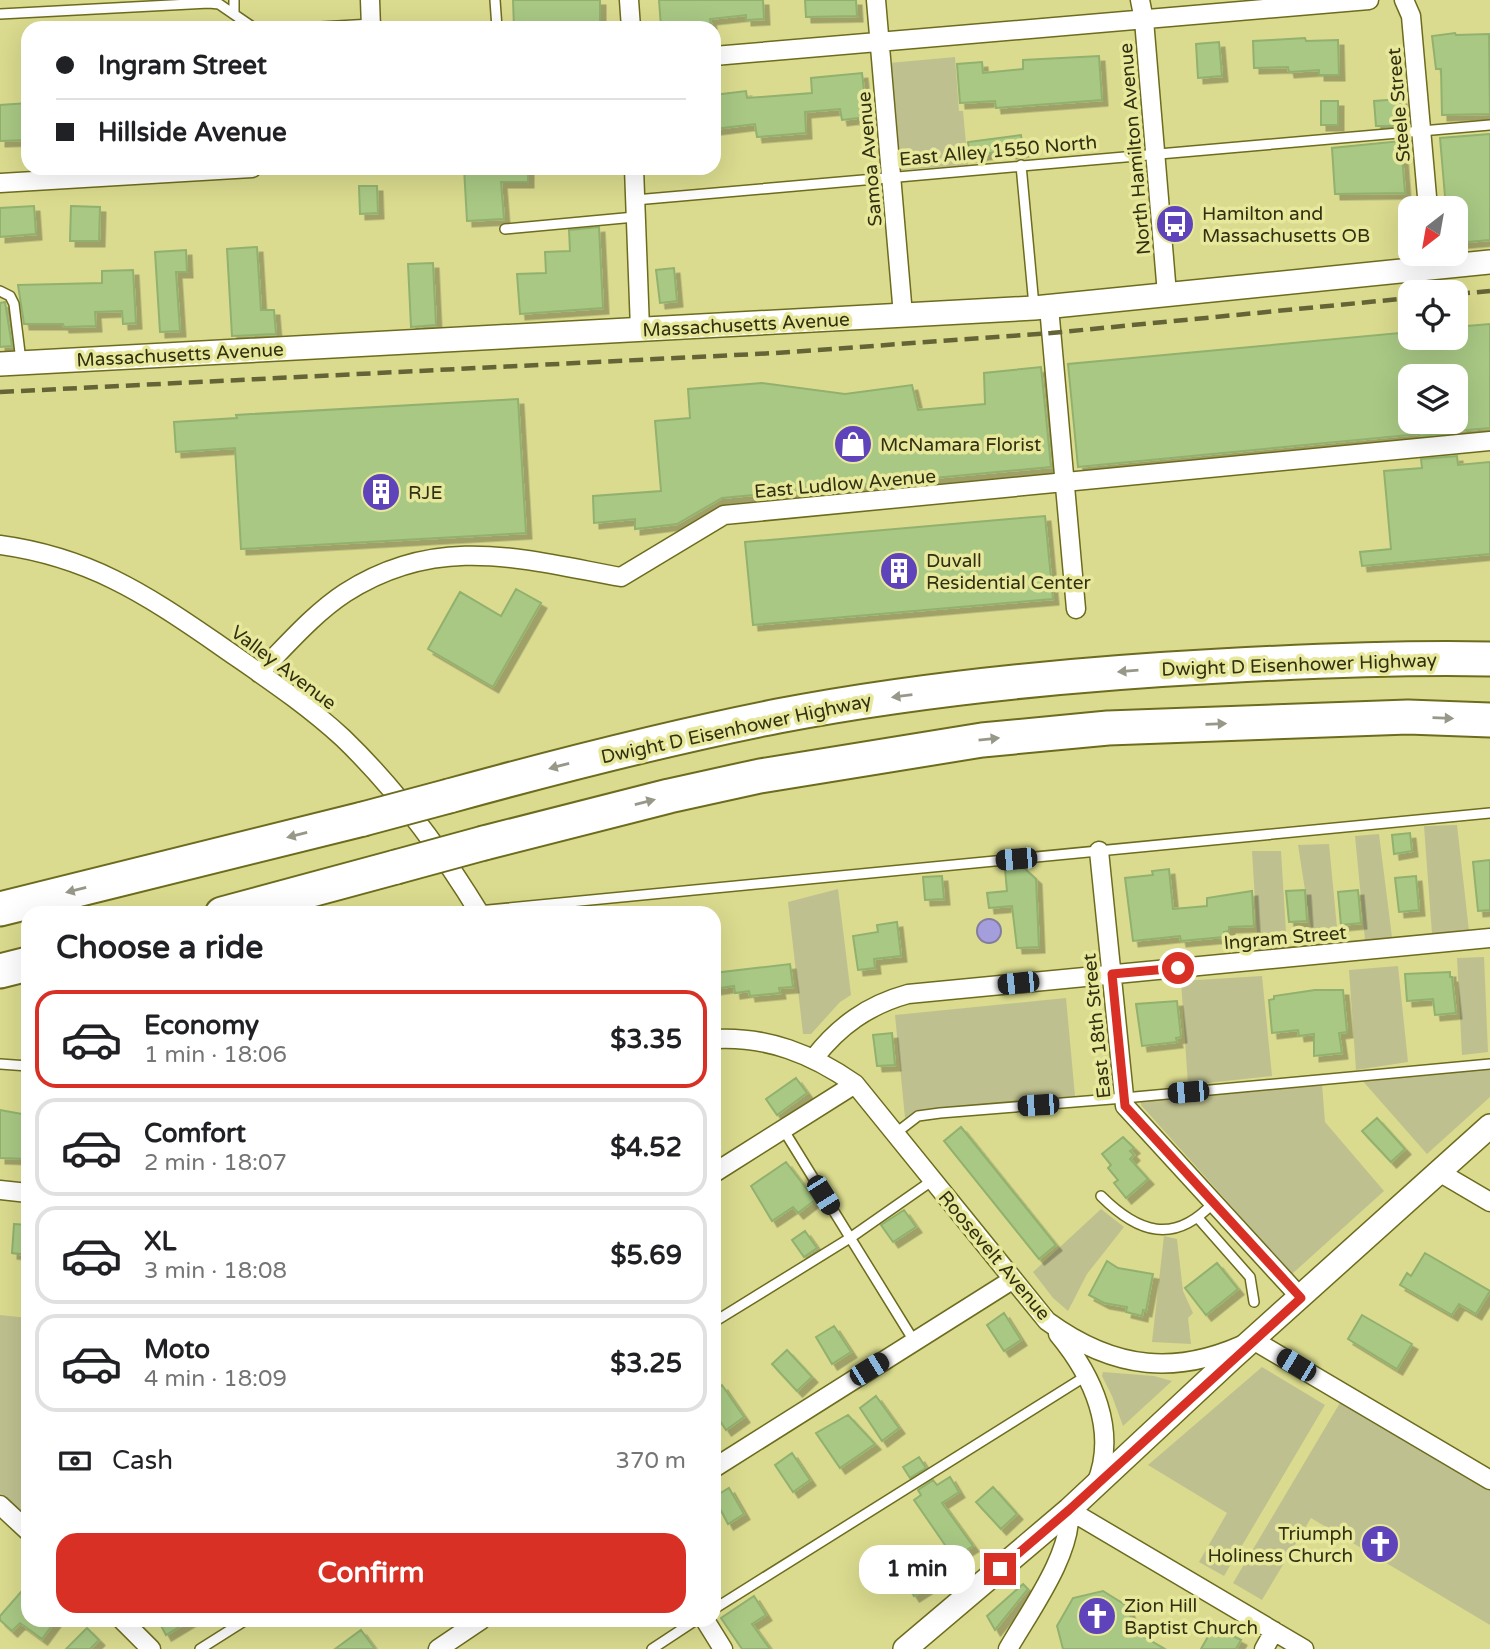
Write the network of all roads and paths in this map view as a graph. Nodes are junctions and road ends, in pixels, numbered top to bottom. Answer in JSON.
{"nodes":[{"id":1,"x":234,"y":0,"type":"edge"},
{"id":2,"x":370,"y":0,"type":"edge"},
{"id":3,"x":495,"y":0,"type":"edge"},
{"id":4,"x":629,"y":0,"type":"edge"},
{"id":5,"x":876,"y":0,"type":"edge"},
{"id":6,"x":1140,"y":0,"type":"edge"},
{"id":7,"x":1369,"y":0,"type":"edge"},
{"id":8,"x":1404,"y":0,"type":"edge"},
{"id":9,"x":234,"y":14,"type":"junction"},
{"id":10,"x":0,"y":15,"type":"edge"},
{"id":11,"x":1144,"y":20,"type":"junction"},
{"id":12,"x":244,"y":21,"type":"edge"},
{"id":13,"x":371,"y":21,"type":"edge"},
{"id":14,"x":496,"y":21,"type":"edge"},
{"id":15,"x":630,"y":21,"type":"edge"},
{"id":16,"x":880,"y":41,"type":"junction"},
{"id":17,"x":721,"y":55,"type":"edge"},
{"id":18,"x":1490,"y":125,"type":"edge"},
{"id":19,"x":1421,"y":131,"type":"junction"},
{"id":20,"x":1155,"y":154,"type":"junction"},
{"id":21,"x":1021,"y":165,"type":"junction"},
{"id":22,"x":134,"y":175,"type":"edge"},
{"id":23,"x":634,"y":175,"type":"edge"},
{"id":24,"x":891,"y":177,"type":"junction"},
{"id":25,"x":0,"y":183,"type":"edge"},
{"id":26,"x":1427,"y":196,"type":"edge"},
{"id":27,"x":635,"y":209,"type":"junction"},
{"id":28,"x":505,"y":229,"type":"dead end"},
{"id":29,"x":1468,"y":262,"type":"edge"},
{"id":30,"x":1490,"y":262,"type":"edge"},
{"id":31,"x":1398,"y":265,"type":"edge"},
{"id":32,"x":0,"y":290,"type":"edge"},
{"id":33,"x":1167,"y":294,"type":"junction"},
{"id":34,"x":1041,"y":307,"type":"junction"},
{"id":35,"x":903,"y":316,"type":"junction"},
{"id":36,"x":640,"y":329,"type":"junction"},
{"id":37,"x":11,"y":363,"type":"edge"},
{"id":38,"x":1490,"y":441,"type":"edge"},
{"id":39,"x":1065,"y":483,"type":"junction"},
{"id":40,"x":0,"y":545,"type":"edge"},
{"id":41,"x":1076,"y":609,"type":"dead end"},
{"id":42,"x":1490,"y":659,"type":"edge"},
{"id":43,"x":259,"y":673,"type":"junction"},
{"id":44,"x":1490,"y":720,"type":"edge"},
{"id":45,"x":1490,"y":813,"type":"edge"},
{"id":46,"x":1099,"y":851,"type":"junction"},
{"id":47,"x":252,"y":906,"type":"edge"},
{"id":48,"x":474,"y":906,"type":"edge"},
{"id":49,"x":549,"y":906,"type":"edge"},
{"id":50,"x":0,"y":909,"type":"edge"},
{"id":51,"x":1490,"y":938,"type":"edge"},
{"id":52,"x":21,"y":966,"type":"edge"},
{"id":53,"x":0,"y":971,"type":"edge"},
{"id":54,"x":1112,"y":974,"type":"junction"},
{"id":55,"x":721,"y":1039,"type":"edge"},
{"id":56,"x":814,"y":1058,"type":"junction"},
{"id":57,"x":0,"y":1064,"type":"edge"},
{"id":58,"x":1490,"y":1064,"type":"edge"},
{"id":59,"x":21,"y":1066,"type":"edge"},
{"id":60,"x":855,"y":1084,"type":"junction"},
{"id":61,"x":1124,"y":1098,"type":"junction"},
{"id":62,"x":1490,"y":1126,"type":"edge"},
{"id":63,"x":783,"y":1129,"type":"junction"},
{"id":64,"x":895,"y":1133,"type":"junction"},
{"id":65,"x":721,"y":1169,"type":"edge"},
{"id":66,"x":1439,"y":1172,"type":"junction"},
{"id":67,"x":933,"y":1180,"type":"junction"},
{"id":68,"x":0,"y":1189,"type":"edge"},
{"id":69,"x":21,"y":1192,"type":"edge"},
{"id":70,"x":1101,"y":1196,"type":"dead end"},
{"id":71,"x":1490,"y":1202,"type":"edge"},
{"id":72,"x":1213,"y":1203,"type":"junction"},
{"id":73,"x":1198,"y":1218,"type":"junction"},
{"id":74,"x":850,"y":1238,"type":"junction"},
{"id":75,"x":1012,"y":1280,"type":"junction"},
{"id":76,"x":1301,"y":1298,"type":"junction"},
{"id":77,"x":1254,"y":1302,"type":"dead end"},
{"id":78,"x":721,"y":1318,"type":"edge"},
{"id":79,"x":1047,"y":1321,"type":"junction"},
{"id":80,"x":1253,"y":1340,"type":"junction"},
{"id":81,"x":914,"y":1341,"type":"junction"},
{"id":82,"x":1086,"y":1376,"type":"junction"},
{"id":83,"x":721,"y":1464,"type":"edge"},
{"id":84,"x":1490,"y":1480,"type":"edge"},
{"id":85,"x":1096,"y":1484,"type":"junction"},
{"id":86,"x":0,"y":1505,"type":"edge"},
{"id":87,"x":1069,"y":1510,"type":"junction"},
{"id":88,"x":21,"y":1524,"type":"edge"},
{"id":89,"x":721,"y":1605,"type":"edge"},
{"id":90,"x":129,"y":1627,"type":"edge"},
{"id":91,"x":235,"y":1627,"type":"edge"},
{"id":92,"x":471,"y":1627,"type":"edge"},
{"id":93,"x":685,"y":1627,"type":"edge"},
{"id":94,"x":709,"y":1627,"type":"edge"},
{"id":95,"x":1274,"y":1632,"type":"junction"},
{"id":96,"x":151,"y":1649,"type":"edge"},
{"id":97,"x":200,"y":1649,"type":"edge"},
{"id":98,"x":438,"y":1649,"type":"edge"},
{"id":99,"x":652,"y":1649,"type":"edge"},
{"id":100,"x":723,"y":1649,"type":"edge"},
{"id":101,"x":905,"y":1649,"type":"edge"},
{"id":102,"x":1008,"y":1649,"type":"edge"},
{"id":103,"x":1264,"y":1649,"type":"edge"},
{"id":104,"x":1304,"y":1649,"type":"edge"}],
"edges":[{"from":1,"to":9,"type":"lane"},
{"from":2,"to":13,"type":"street"},
{"from":3,"to":14,"type":"lane"},
{"from":4,"to":15,"type":"street"},
{"from":5,"to":16,"type":"street","name":"Samoa Avenue"},
{"from":6,"to":11,"type":"street","name":"North Hamilton Avenue"},
{"from":7,"to":11,"type":"street"},
{"from":8,"to":19,"type":"street","name":"Steele Street"},
{"from":9,"to":10,"type":"lane"},
{"from":9,"to":12,"type":"lane"},
{"from":11,"to":16,"type":"street"},
{"from":11,"to":20,"type":"street","name":"North Hamilton Avenue"},
{"from":16,"to":17,"type":"street"},
{"from":16,"to":24,"type":"street","name":"Samoa Avenue"},
{"from":18,"to":19,"type":"lane","name":"East Alley 1550 North"},
{"from":19,"to":20,"type":"lane","name":"East Alley 1550 North"},
{"from":19,"to":26,"type":"street","name":"Steele Street"},
{"from":20,"to":21,"type":"lane","name":"East Alley 1550 North"},
{"from":20,"to":33,"type":"street","name":"North Hamilton Avenue"},
{"from":21,"to":24,"type":"lane","name":"East Alley 1550 North"},
{"from":21,"to":34,"type":"lane"},
{"from":22,"to":25,"type":"street"},
{"from":23,"to":27,"type":"street"},
{"from":24,"to":27,"type":"lane","name":"East Alley 1550 North"},
{"from":24,"to":35,"type":"street","name":"Samoa Avenue"},
{"from":27,"to":28,"type":"lane","name":"East Alley 1550 North"},
{"from":27,"to":36,"type":"street"},
{"from":29,"to":30,"type":"street","name":"Massachusetts Avenue"},
{"from":31,"to":33,"type":"street","name":"Massachusetts Avenue"},
{"from":32,"to":37,"type":"lane"},
{"from":33,"to":34,"type":"street","name":"Massachusetts Avenue"},
{"from":34,"to":35,"type":"street","name":"Massachusetts Avenue"},
{"from":34,"to":39,"type":"street"},
{"from":35,"to":36,"type":"street","name":"Massachusetts Avenue"},
{"from":36,"to":37,"type":"street","name":"Massachusetts Avenue"},
{"from":38,"to":39,"type":"street","name":"East Ludlow Avenue"},
{"from":39,"to":41,"type":"street"},
{"from":39,"to":43,"type":"street","name":"East Ludlow Avenue"},
{"from":40,"to":43,"type":"street","name":"Valley Avenue"},
{"from":42,"to":50,"type":"highway","name":"Dwight D Eisenhower Highway","one_way":true,"bridge":true},
{"from":43,"to":48,"type":"street","name":"Valley Avenue"},
{"from":47,"to":44,"type":"highway","one_way":true,"bridge":true},
{"from":45,"to":46,"type":"lane"},
{"from":46,"to":49,"type":"lane"},
{"from":46,"to":54,"type":"street","name":"East 18th Street"},
{"from":51,"to":54,"type":"street","name":"Ingram Street"},
{"from":52,"to":53,"type":"highway"},
{"from":54,"to":56,"type":"street","name":"Ingram Street"},
{"from":54,"to":61,"type":"street","name":"East 18th Street"},
{"from":55,"to":56,"type":"street","name":"Roosevelt Avenue"},
{"from":56,"to":60,"type":"street","name":"Roosevelt Avenue"},
{"from":57,"to":59,"type":"lane"},
{"from":58,"to":61,"type":"lane"},
{"from":60,"to":63,"type":"street"},
{"from":60,"to":64,"type":"street","name":"Roosevelt Avenue"},
{"from":61,"to":64,"type":"lane"},
{"from":61,"to":72,"type":"street","name":"East 18th Street"},
{"from":62,"to":66,"type":"street","name":"Roosevelt Avenue"},
{"from":63,"to":65,"type":"street"},
{"from":63,"to":74,"type":"lane"},
{"from":64,"to":67,"type":"street","name":"Roosevelt Avenue"},
{"from":66,"to":71,"type":"street"},
{"from":66,"to":76,"type":"street","name":"Roosevelt Avenue"},
{"from":67,"to":74,"type":"lane"},
{"from":67,"to":75,"type":"street","name":"Roosevelt Avenue"},
{"from":68,"to":69,"type":"street"},
{"from":70,"to":73,"type":"lane"},
{"from":72,"to":73,"type":"lane"},
{"from":72,"to":76,"type":"street","name":"East 18th Street"},
{"from":73,"to":77,"type":"lane"},
{"from":74,"to":78,"type":"lane"},
{"from":74,"to":81,"type":"lane"},
{"from":75,"to":79,"type":"street","name":"Roosevelt Avenue"},
{"from":75,"to":81,"type":"street"},
{"from":76,"to":80,"type":"street","name":"Roosevelt Avenue"},
{"from":79,"to":80,"type":"street","name":"Roosevelt Avenue"},
{"from":79,"to":82,"type":"street"},
{"from":80,"to":84,"type":"street"},
{"from":80,"to":85,"type":"street"},
{"from":81,"to":83,"type":"street"},
{"from":82,"to":85,"type":"street"},
{"from":82,"to":89,"type":"lane"},
{"from":85,"to":87,"type":"street"},
{"from":86,"to":88,"type":"street"},
{"from":87,"to":95,"type":"street"},
{"from":87,"to":101,"type":"street"},
{"from":87,"to":102,"type":"street"},
{"from":90,"to":96,"type":"street"},
{"from":91,"to":97,"type":"lane"},
{"from":92,"to":98,"type":"street"},
{"from":93,"to":99,"type":"lane"},
{"from":94,"to":100,"type":"street"},
{"from":95,"to":103,"type":"street"},
{"from":95,"to":104,"type":"street"}]}
